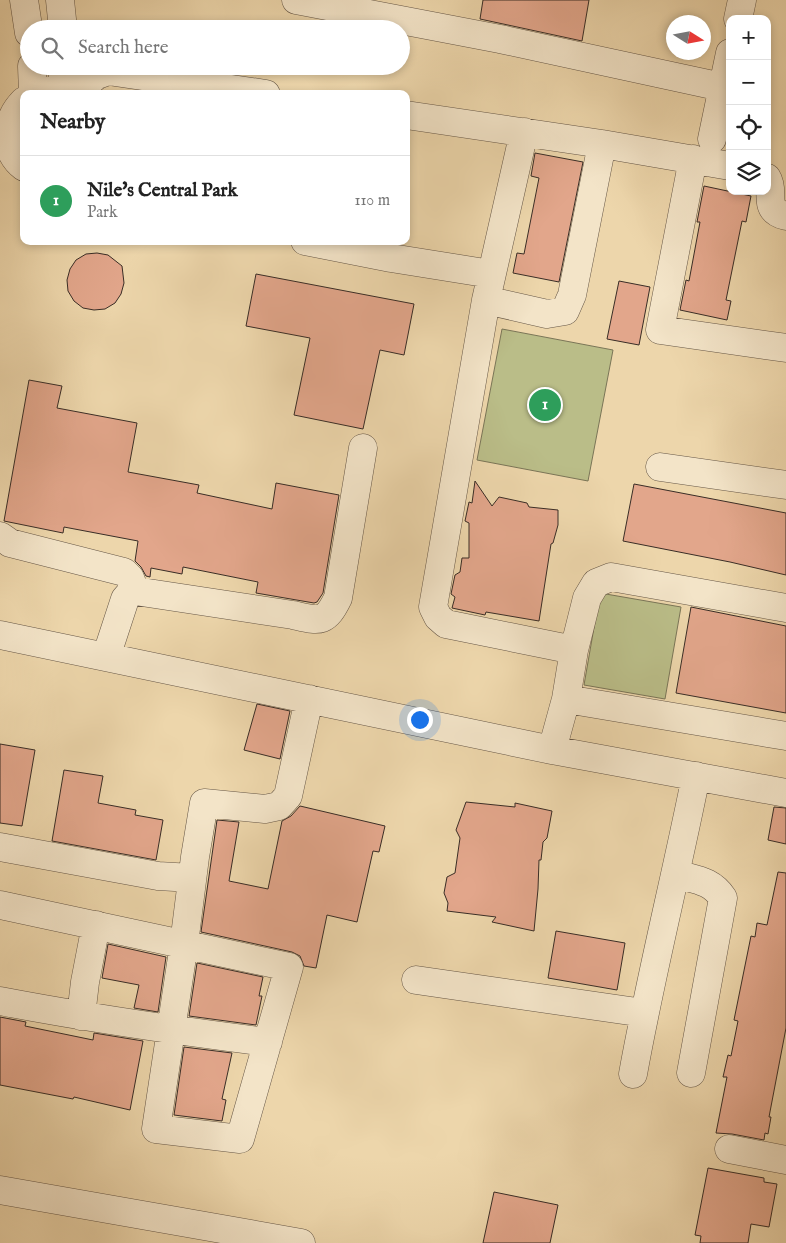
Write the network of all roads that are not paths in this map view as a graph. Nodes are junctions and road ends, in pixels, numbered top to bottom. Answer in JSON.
{"nodes":[{"id":1,"x":24,"y":0,"type":"edge"},
{"id":2,"x":60,"y":0,"type":"edge"},
{"id":3,"x":296,"y":0,"type":"edge"},
{"id":4,"x":742,"y":0,"type":"edge"},
{"id":5,"x":739,"y":15,"type":"edge"},
{"id":6,"x":27,"y":20,"type":"edge"},
{"id":7,"x":62,"y":20,"type":"edge"},
{"id":8,"x":403,"y":20,"type":"edge"},
{"id":9,"x":410,"y":21,"type":"edge"},
{"id":10,"x":728,"y":60,"type":"edge"},
{"id":11,"x":33,"y":75,"type":"edge"},
{"id":12,"x":97,"y":75,"type":"edge"},
{"id":13,"x":141,"y":75,"type":"edge"},
{"id":14,"x":67,"y":86,"type":"edge"},
{"id":15,"x":722,"y":87,"type":"junction"},
{"id":16,"x":34,"y":90,"type":"edge"},
{"id":17,"x":53,"y":90,"type":"edge"},
{"id":18,"x":240,"y":90,"type":"edge"},
{"id":19,"x":20,"y":105,"type":"edge"},
{"id":20,"x":410,"y":116,"type":"edge"},
{"id":21,"x":524,"y":132,"type":"junction"},
{"id":22,"x":712,"y":139,"type":"dead end"},
{"id":23,"x":602,"y":144,"type":"junction"},
{"id":24,"x":692,"y":159,"type":"junction"},
{"id":25,"x":20,"y":165,"type":"edge"},
{"id":26,"x":726,"y":165,"type":"edge"},
{"id":27,"x":770,"y":195,"type":"edge"},
{"id":28,"x":786,"y":216,"type":"edge"},
{"id":29,"x":325,"y":245,"type":"edge"},
{"id":30,"x":491,"y":274,"type":"junction"},
{"id":31,"x":486,"y":300,"type":"junction"},
{"id":32,"x":786,"y":348,"type":"edge"},
{"id":33,"x":363,"y":448,"type":"dead end"},
{"id":34,"x":660,"y":467,"type":"dead end"},
{"id":35,"x":786,"y":485,"type":"edge"},
{"id":36,"x":0,"y":536,"type":"edge"},
{"id":37,"x":135,"y":591,"type":"junction"},
{"id":38,"x":786,"y":608,"type":"edge"},
{"id":39,"x":0,"y":635,"type":"edge"},
{"id":40,"x":574,"y":650,"type":"junction"},
{"id":41,"x":106,"y":657,"type":"junction"},
{"id":42,"x":566,"y":698,"type":"junction"},
{"id":43,"x":309,"y":699,"type":"junction"},
{"id":44,"x":786,"y":736,"type":"edge"},
{"id":45,"x":552,"y":750,"type":"junction"},
{"id":46,"x":696,"y":776,"type":"junction"},
{"id":47,"x":786,"y":793,"type":"edge"},
{"id":48,"x":0,"y":847,"type":"edge"},
{"id":49,"x":676,"y":874,"type":"junction"},
{"id":50,"x":192,"y":878,"type":"junction"},
{"id":51,"x":0,"y":905,"type":"edge"},
{"id":52,"x":96,"y":925,"type":"junction"},
{"id":53,"x":184,"y":944,"type":"junction"},
{"id":54,"x":416,"y":980,"type":"dead end"},
{"id":55,"x":0,"y":1000,"type":"edge"},
{"id":56,"x":644,"y":1013,"type":"junction"},
{"id":57,"x":81,"y":1016,"type":"junction"},
{"id":58,"x":171,"y":1031,"type":"junction"},
{"id":59,"x":268,"y":1042,"type":"junction"},
{"id":60,"x":691,"y":1073,"type":"dead end"},
{"id":61,"x":634,"y":1074,"type":"dead end"},
{"id":62,"x":729,"y":1149,"type":"dead end"},
{"id":63,"x":786,"y":1160,"type":"edge"},
{"id":64,"x":0,"y":1190,"type":"edge"},
{"id":65,"x":301,"y":1243,"type":"edge"}],
"edges":[{"from":1,"to":6,"type":"street"},
{"from":2,"to":7,"type":"street"},
{"from":3,"to":8,"type":"street"},
{"from":4,"to":5,"type":"street"},
{"from":9,"to":15,"type":"street"},
{"from":10,"to":15,"type":"street"},
{"from":11,"to":16,"type":"street"},
{"from":12,"to":14,"type":"street"},
{"from":13,"to":18,"type":"street"},
{"from":14,"to":17,"type":"street"},
{"from":15,"to":22,"type":"street"},
{"from":19,"to":25,"type":"street"},
{"from":20,"to":21,"type":"street"},
{"from":21,"to":23,"type":"street"},
{"from":21,"to":30,"type":"street"},
{"from":23,"to":24,"type":"street"},
{"from":23,"to":31,"type":"street"},
{"from":24,"to":26,"type":"street"},
{"from":24,"to":32,"type":"street"},
{"from":27,"to":28,"type":"street"},
{"from":29,"to":30,"type":"street"},
{"from":30,"to":31,"type":"street"},
{"from":31,"to":40,"type":"street"},
{"from":33,"to":37,"type":"street"},
{"from":34,"to":35,"type":"street"},
{"from":36,"to":37,"type":"street"},
{"from":37,"to":41,"type":"street"},
{"from":38,"to":40,"type":"street"},
{"from":39,"to":41,"type":"street"},
{"from":40,"to":42,"type":"street"},
{"from":41,"to":43,"type":"street"},
{"from":42,"to":44,"type":"street"},
{"from":42,"to":45,"type":"street"},
{"from":43,"to":45,"type":"street"},
{"from":43,"to":50,"type":"street"},
{"from":45,"to":46,"type":"street"},
{"from":46,"to":47,"type":"street"},
{"from":46,"to":49,"type":"street"},
{"from":48,"to":50,"type":"street"},
{"from":49,"to":56,"type":"street"},
{"from":49,"to":60,"type":"street"},
{"from":50,"to":53,"type":"street"},
{"from":51,"to":52,"type":"street"},
{"from":52,"to":53,"type":"street"},
{"from":52,"to":57,"type":"street"},
{"from":53,"to":58,"type":"street"},
{"from":53,"to":59,"type":"street"},
{"from":54,"to":56,"type":"street"},
{"from":55,"to":57,"type":"street"},
{"from":56,"to":61,"type":"street"},
{"from":57,"to":58,"type":"street"},
{"from":58,"to":59,"type":"street"},
{"from":58,"to":59,"type":"street"},
{"from":62,"to":63,"type":"street"},
{"from":64,"to":65,"type":"street"}]}
